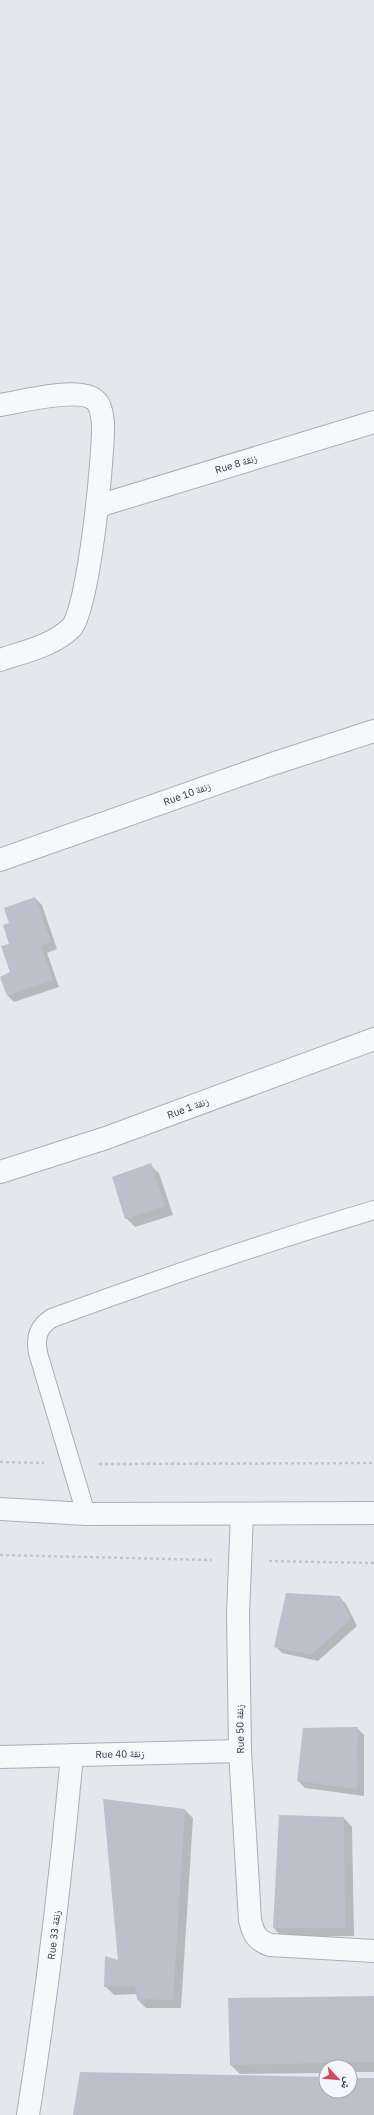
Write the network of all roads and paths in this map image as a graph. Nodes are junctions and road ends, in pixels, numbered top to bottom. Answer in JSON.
{"nodes":[{"id":1,"x":0,"y":405,"type":"edge"},
{"id":2,"x":374,"y":422,"type":"edge"},
{"id":3,"x":98,"y":506,"type":"junction"},
{"id":4,"x":0,"y":660,"type":"edge"},
{"id":5,"x":374,"y":731,"type":"edge"},
{"id":6,"x":0,"y":860,"type":"edge"},
{"id":7,"x":374,"y":1039,"type":"edge"},
{"id":8,"x":0,"y":1172,"type":"edge"},
{"id":9,"x":374,"y":1210,"type":"edge"},
{"id":10,"x":0,"y":1462,"type":"edge"},
{"id":11,"x":374,"y":1463,"type":"edge"},
{"id":12,"x":72,"y":1464,"type":"junction"},
{"id":13,"x":0,"y":1509,"type":"edge"},
{"id":14,"x":374,"y":1513,"type":"edge"},
{"id":15,"x":86,"y":1514,"type":"junction"},
{"id":16,"x":242,"y":1514,"type":"junction"},
{"id":17,"x":0,"y":1555,"type":"edge"},
{"id":18,"x":240,"y":1560,"type":"junction"},
{"id":19,"x":374,"y":1563,"type":"edge"},
{"id":20,"x":240,"y":1751,"type":"junction"},
{"id":21,"x":72,"y":1755,"type":"junction"},
{"id":22,"x":0,"y":1757,"type":"edge"},
{"id":23,"x":374,"y":1951,"type":"edge"},
{"id":24,"x":28,"y":2115,"type":"edge"}],
"edges":[{"from":1,"to":3,"type":"street"},
{"from":2,"to":3,"type":"street","name":"Rue 8 زنقة"},
{"from":3,"to":4,"type":"street"},
{"from":5,"to":6,"type":"street","name":"Rue 10 زنقة"},
{"from":7,"to":8,"type":"street","name":"Rue 1 زنقة"},
{"from":9,"to":12,"type":"lane"},
{"from":10,"to":12,"type":"path"},
{"from":11,"to":12,"type":"path"},
{"from":12,"to":15,"type":"lane"},
{"from":13,"to":15,"type":"street"},
{"from":14,"to":16,"type":"street"},
{"from":15,"to":16,"type":"street"},
{"from":16,"to":18,"type":"street","name":"Rue 50 زنقة"},
{"from":17,"to":18,"type":"path"},
{"from":18,"to":19,"type":"path"},
{"from":18,"to":20,"type":"street","name":"Rue 50 زنقة"},
{"from":20,"to":21,"type":"street","name":"Rue 40 زنقة"},
{"from":20,"to":23,"type":"street","name":"Rue 50 زنقة"},
{"from":21,"to":22,"type":"street","name":"Rue 40 زنقة"},
{"from":21,"to":24,"type":"street","name":"Rue 33 زنقة"}]}
